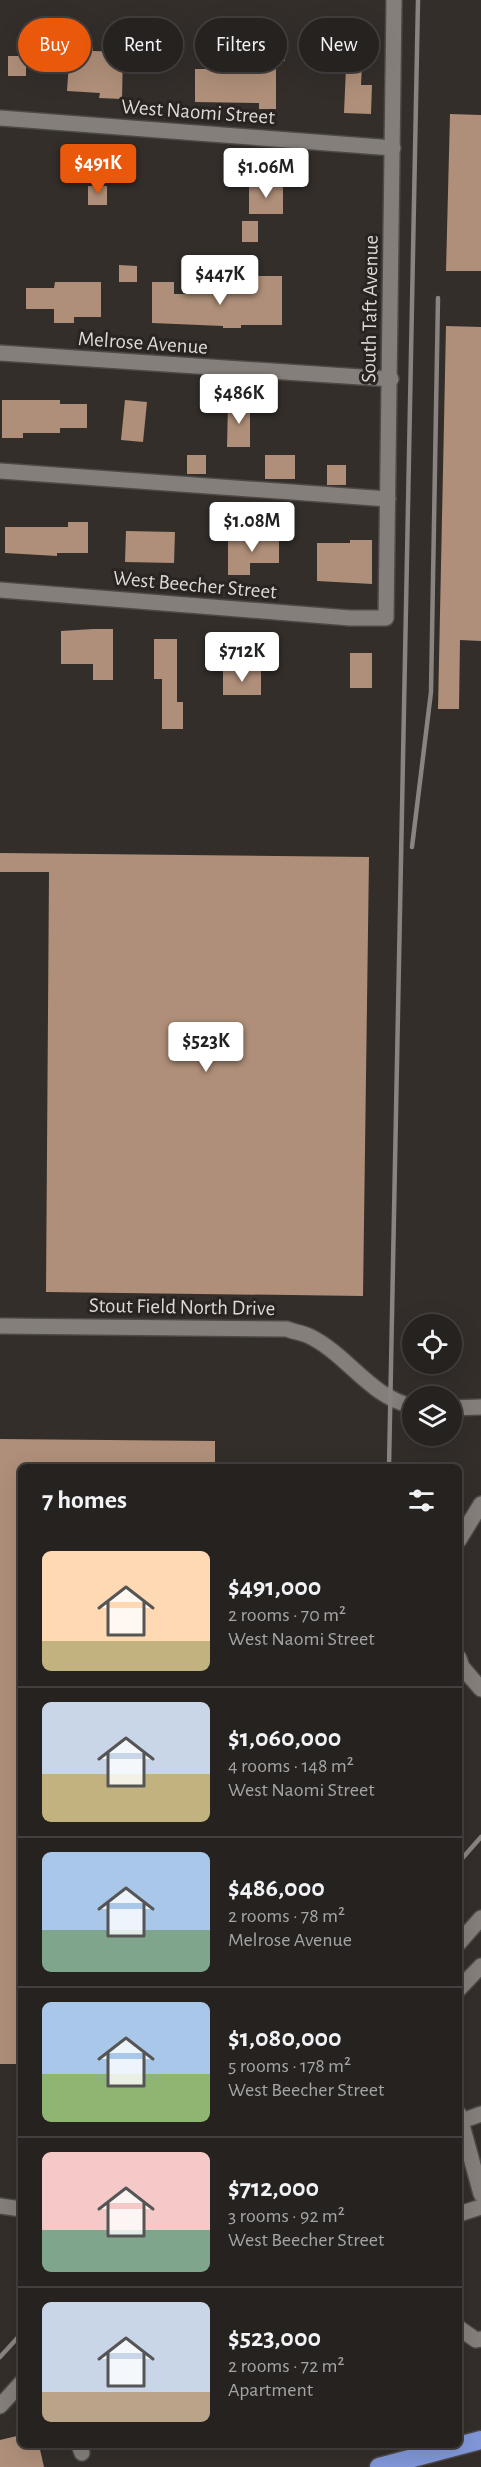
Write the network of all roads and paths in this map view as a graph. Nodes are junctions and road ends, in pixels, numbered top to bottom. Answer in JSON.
{"nodes":[{"id":1,"x":394,"y":0,"type":"edge"},
{"id":2,"x":0,"y":118,"type":"edge"},
{"id":3,"x":393,"y":148,"type":"junction"},
{"id":4,"x":0,"y":353,"type":"edge"},
{"id":5,"x":391,"y":379,"type":"junction"},
{"id":6,"x":0,"y":471,"type":"edge"},
{"id":7,"x":388,"y":499,"type":"junction"},
{"id":8,"x":0,"y":590,"type":"edge"},
{"id":9,"x":386,"y":618,"type":"joint"},
{"id":10,"x":0,"y":1326,"type":"edge"},
{"id":11,"x":402,"y":1404,"type":"edge"},
{"id":12,"x":481,"y":1407,"type":"edge"},
{"id":13,"x":462,"y":1408,"type":"edge"},
{"id":14,"x":481,"y":1504,"type":"edge"},
{"id":15,"x":462,"y":1535,"type":"edge"},
{"id":16,"x":462,"y":1667,"type":"edge"},
{"id":17,"x":481,"y":1689,"type":"edge"},
{"id":18,"x":481,"y":1918,"type":"edge"},
{"id":19,"x":462,"y":1940,"type":"edge"},
{"id":20,"x":481,"y":1966,"type":"edge"},
{"id":21,"x":462,"y":1986,"type":"edge"},
{"id":22,"x":481,"y":2114,"type":"edge"},
{"id":23,"x":462,"y":2119,"type":"edge"},
{"id":24,"x":462,"y":2127,"type":"edge"},
{"id":25,"x":481,"y":2194,"type":"edge"},
{"id":26,"x":0,"y":2206,"type":"edge"},
{"id":27,"x":481,"y":2207,"type":"edge"},
{"id":28,"x":18,"y":2209,"type":"edge"},
{"id":29,"x":462,"y":2213,"type":"edge"},
{"id":30,"x":462,"y":2330,"type":"edge"},
{"id":31,"x":481,"y":2339,"type":"edge"},
{"id":32,"x":18,"y":2387,"type":"edge"},
{"id":33,"x":0,"y":2406,"type":"edge"},
{"id":34,"x":481,"y":2440,"type":"edge"},
{"id":35,"x":462,"y":2445,"type":"edge"},
{"id":36,"x":451,"y":2448,"type":"edge"},
{"id":37,"x":379,"y":2467,"type":"edge"}],
"edges":[{"from":1,"to":3,"type":"street","name":"South Taft Avenue"},
{"from":2,"to":3,"type":"street","name":"West Naomi Street"},
{"from":3,"to":5,"type":"street","name":"South Taft Avenue"},
{"from":4,"to":5,"type":"street","name":"Melrose Avenue"},
{"from":5,"to":7,"type":"street","name":"South Taft Avenue"},
{"from":6,"to":7,"type":"street"},
{"from":7,"to":9,"type":"street","name":"South Taft Avenue"},
{"from":8,"to":9,"type":"street","name":"West Beecher Street"},
{"from":10,"to":11,"type":"street","name":"Stout Field North Drive"},
{"from":12,"to":13,"type":"street"},
{"from":14,"to":15,"type":"street"},
{"from":16,"to":17,"type":"street"},
{"from":18,"to":19,"type":"street"},
{"from":20,"to":21,"type":"street"},
{"from":22,"to":23,"type":"street"},
{"from":24,"to":25,"type":"street"},
{"from":26,"to":28,"type":"street"},
{"from":27,"to":29,"type":"street"},
{"from":30,"to":31,"type":"street"},
{"from":32,"to":33,"type":"street"},
{"from":34,"to":35,"type":"highway"},
{"from":36,"to":37,"type":"highway"}]}
